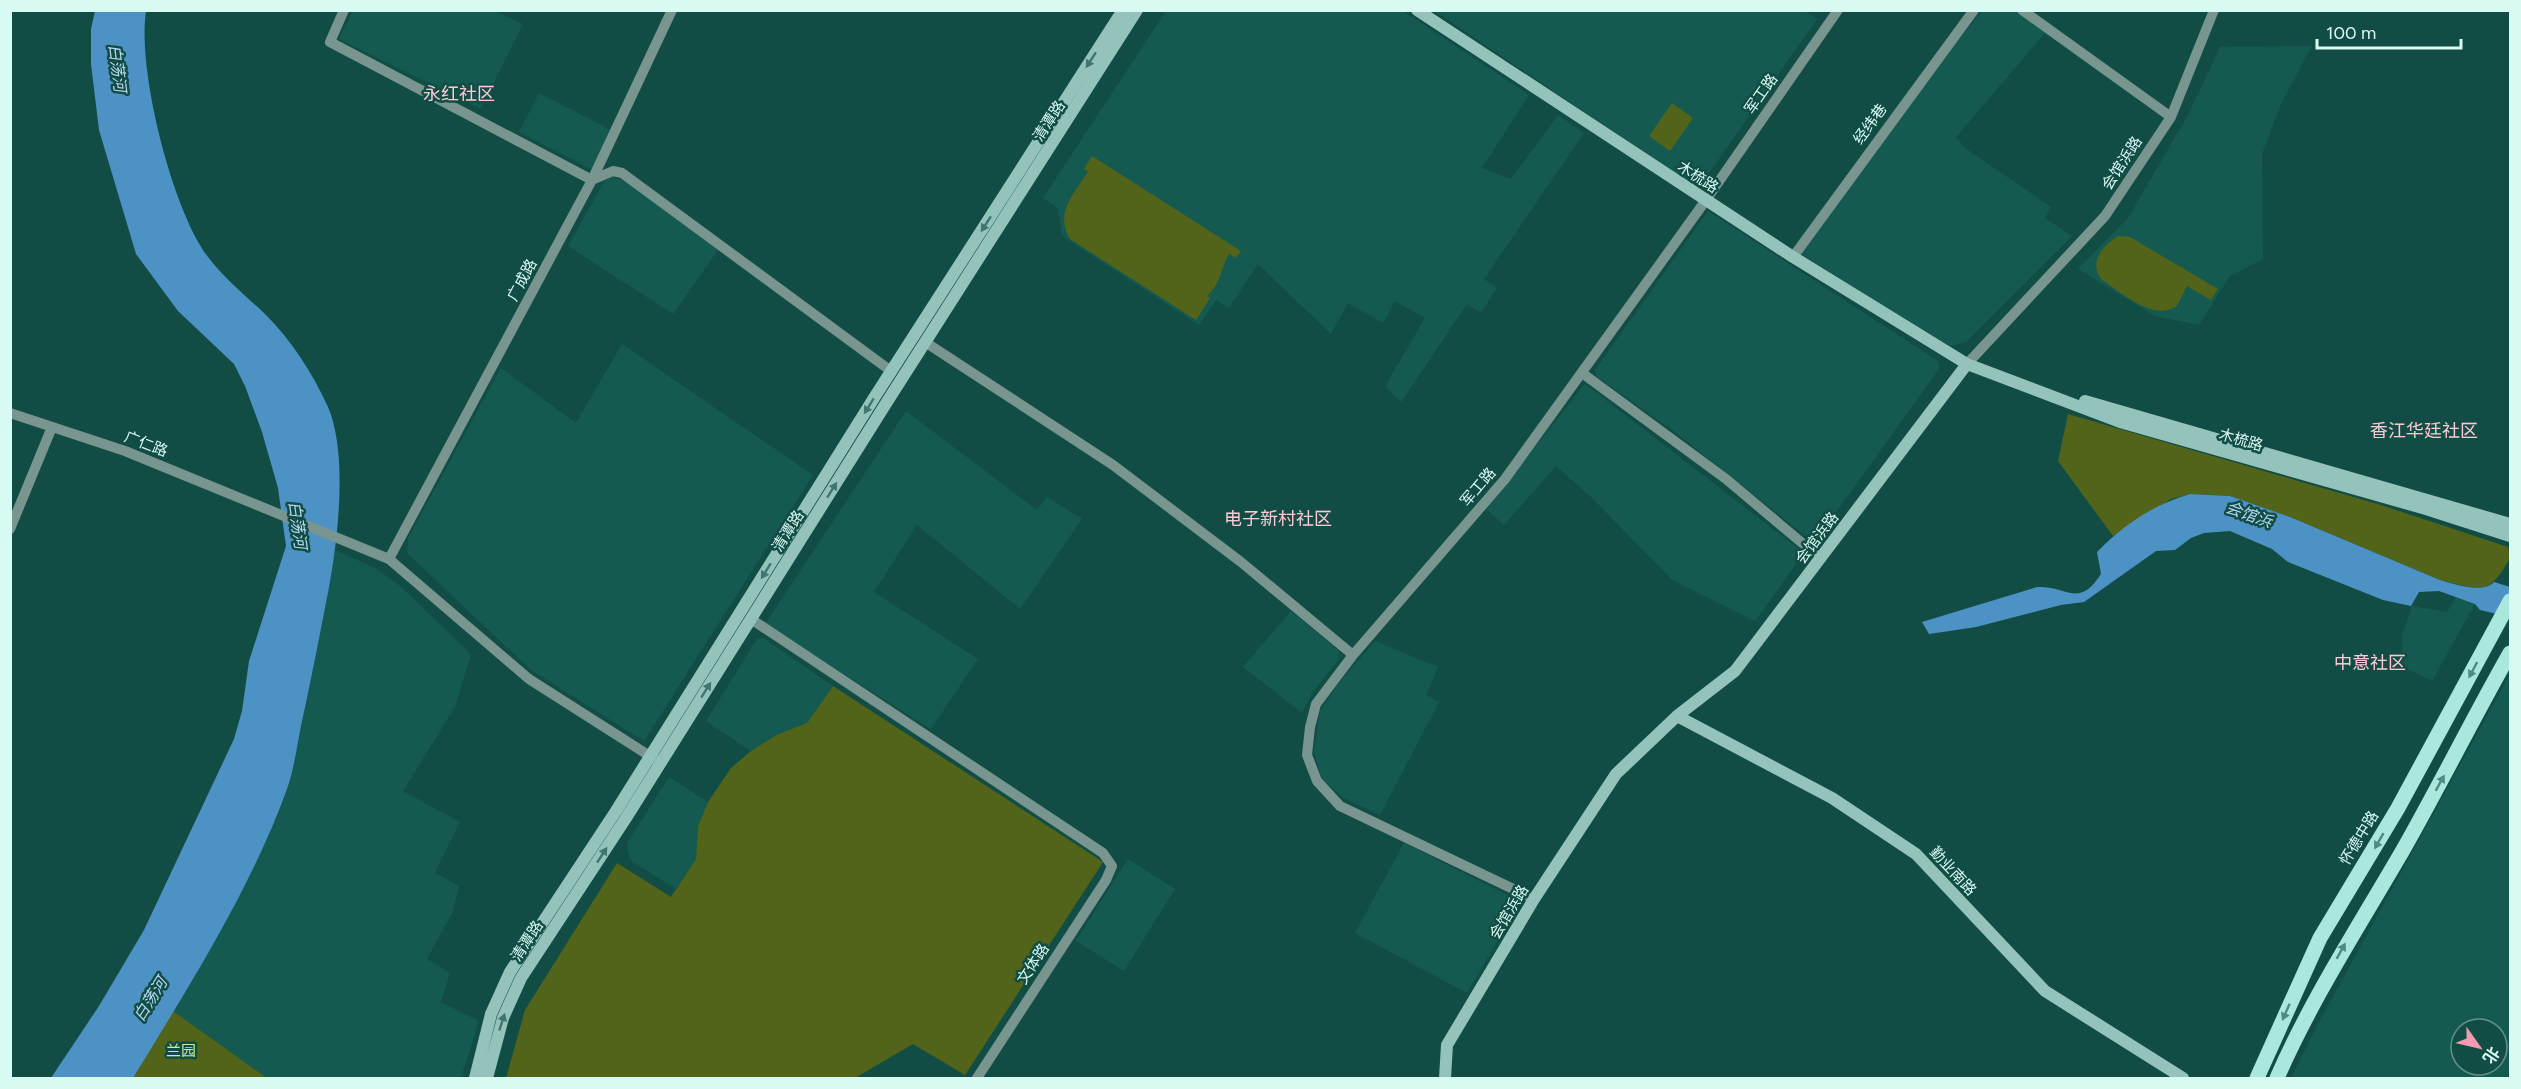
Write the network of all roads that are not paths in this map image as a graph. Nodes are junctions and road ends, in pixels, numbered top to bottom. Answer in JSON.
{"nodes":[{"id":1,"x":344,"y":10,"type":"edge"},
{"id":2,"x":672,"y":10,"type":"edge"},
{"id":3,"x":1123,"y":10,"type":"edge"},
{"id":4,"x":1137,"y":10,"type":"edge"},
{"id":5,"x":1838,"y":10,"type":"edge"},
{"id":6,"x":1974,"y":10,"type":"edge"},
{"id":7,"x":2022,"y":10,"type":"edge"},
{"id":8,"x":2214,"y":10,"type":"edge"},
{"id":9,"x":1422,"y":12,"type":"edge"},
{"id":10,"x":2171,"y":117,"type":"junction"},
{"id":11,"x":592,"y":180,"type":"junction"},
{"id":12,"x":1706,"y":200,"type":"junction"},
{"id":13,"x":1793,"y":257,"type":"junction"},
{"id":14,"x":926,"y":342,"type":"junction"},
{"id":15,"x":1967,"y":364,"type":"junction"},
{"id":16,"x":891,"y":371,"type":"junction"},
{"id":17,"x":1581,"y":373,"type":"junction"},
{"id":18,"x":10,"y":413,"type":"edge"},
{"id":19,"x":52,"y":426,"type":"junction"},
{"id":20,"x":2511,"y":524,"type":"edge"},
{"id":21,"x":10,"y":529,"type":"edge"},
{"id":22,"x":2511,"y":536,"type":"edge"},
{"id":23,"x":1820,"y":558,"type":"junction"},
{"id":24,"x":389,"y":559,"type":"junction"},
{"id":25,"x":2511,"y":601,"type":"edge"},
{"id":26,"x":751,"y":619,"type":"junction"},
{"id":27,"x":2511,"y":653,"type":"edge"},
{"id":28,"x":1353,"y":656,"type":"junction"},
{"id":29,"x":1677,"y":716,"type":"junction"},
{"id":30,"x":655,"y":760,"type":"junction"},
{"id":31,"x":1534,"y":899,"type":"junction"},
{"id":32,"x":475,"y":1078,"type":"edge"},
{"id":33,"x":487,"y":1078,"type":"edge"},
{"id":34,"x":977,"y":1078,"type":"edge"},
{"id":35,"x":1444,"y":1078,"type":"edge"},
{"id":36,"x":2183,"y":1078,"type":"edge"},
{"id":37,"x":2257,"y":1078,"type":"edge"},
{"id":38,"x":2277,"y":1078,"type":"edge"}],
"edges":[{"from":1,"to":11,"type":"street"},
{"from":2,"to":11,"type":"street","name":"广成路"},
{"from":3,"to":16,"type":"street","name":"清潭路","one_way":true},
{"from":4,"to":14,"type":"street","name":"清潭路"},
{"from":5,"to":12,"type":"street","name":"军工路"},
{"from":6,"to":13,"type":"street","name":"经纬巷"},
{"from":7,"to":10,"type":"street"},
{"from":8,"to":10,"type":"street","name":"会馆浜路"},
{"from":9,"to":12,"type":"street","name":"木梳路"},
{"from":10,"to":15,"type":"street","name":"会馆浜路"},
{"from":11,"to":16,"type":"street"},
{"from":11,"to":24,"type":"street","name":"广成路"},
{"from":12,"to":13,"type":"street","name":"木梳路"},
{"from":12,"to":17,"type":"street","name":"军工路"},
{"from":13,"to":15,"type":"street","name":"木梳路"},
{"from":26,"to":14,"type":"street","name":"清潭路","one_way":true},
{"from":14,"to":28,"type":"street"},
{"from":15,"to":20,"type":"street","name":"木梳路"},
{"from":15,"to":22,"type":"street","name":"木梳路"},
{"from":15,"to":23,"type":"street","name":"会馆浜路"},
{"from":16,"to":30,"type":"street","name":"清潭路","one_way":true},
{"from":17,"to":23,"type":"street"},
{"from":17,"to":28,"type":"street","name":"军工路"},
{"from":18,"to":19,"type":"street","name":"广仁路"},
{"from":19,"to":21,"type":"street"},
{"from":19,"to":24,"type":"street","name":"广仁路"},
{"from":23,"to":29,"type":"street","name":"会馆浜路"},
{"from":24,"to":30,"type":"street","name":"广仁路"},
{"from":25,"to":37,"type":"main road","name":"怀德中路","one_way":true},
{"from":30,"to":26,"type":"street","name":"清潭路","one_way":true},
{"from":26,"to":34,"type":"street","name":"文体路"},
{"from":38,"to":27,"type":"main road","one_way":true},
{"from":28,"to":31,"type":"street","name":"军工路"},
{"from":29,"to":31,"type":"street","name":"会馆浜路"},
{"from":29,"to":36,"type":"street","name":"勤业南路"},
{"from":30,"to":32,"type":"street","name":"清潭路"},
{"from":33,"to":30,"type":"street","name":"清潭路","one_way":true},
{"from":31,"to":35,"type":"street","name":"会馆浜路"}]}
